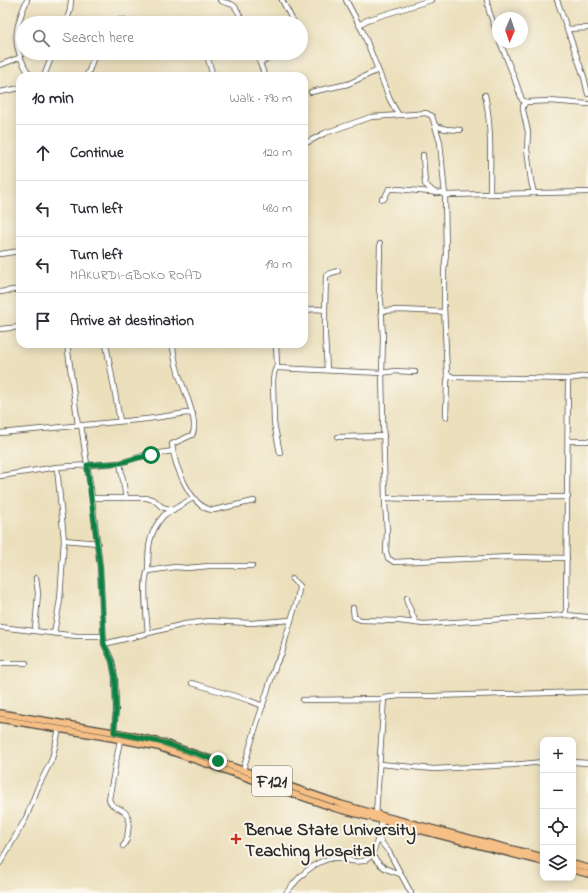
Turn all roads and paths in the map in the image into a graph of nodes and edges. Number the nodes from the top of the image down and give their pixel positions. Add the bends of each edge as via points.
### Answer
1 (27, 0) edge
2 (71, 0) edge
3 (220, 0) edge
4 (282, 0) edge
5 (346, 0) edge
6 (431, 0) edge
7 (486, 0) edge
8 (557, 0) edge
9 (20, 16) edge
10 (68, 16) edge
11 (240, 16) edge
12 (290, 16) edge
13 (492, 19) edge
14 (359, 25) junction
15 (588, 28) edge
16 (567, 29) junction
17 (502, 48) edge
18 (16, 59) edge
19 (22, 60) edge
20 (50, 60) edge
21 (93, 60) edge
22 (208, 60) edge
23 (259, 60) edge
24 (265, 60) edge
25 (260, 63) junction
26 (0, 65) edge
27 (378, 70) junction
28 (588, 71) edge
29 (28, 72) edge
30 (45, 72) edge
31 (88, 72) edge
32 (212, 72) edge
33 (263, 72) edge
34 (582, 72) junction
35 (16, 89) edge
36 (0, 92) edge
37 (311, 92) dead end
38 (588, 94) edge
39 (485, 96) dead end
40 (526, 102) junction
41 (588, 104) edge
42 (398, 114) junction
43 (435, 126) junction
44 (460, 130) dead end
45 (308, 142) edge
46 (422, 155) dead end
47 (588, 192) edge
48 (435, 193) junction
49 (534, 193) junction
50 (490, 194) junction
51 (445, 195) junction
52 (382, 199) dead end
53 (380, 244) dead end
54 (16, 252) edge
55 (0, 254) edge
56 (338, 271) dead end
57 (16, 290) edge
58 (0, 292) edge
59 (308, 310) edge
60 (325, 310) junction
61 (381, 311) junction
62 (444, 312) junction
63 (16, 327) edge
64 (0, 329) edge
65 (68, 348) edge
66 (107, 348) edge
67 (174, 348) edge
68 (276, 348) edge
69 (277, 368) junction
70 (327, 370) junction
71 (415, 372) dead end
72 (382, 374) junction
73 (448, 376) junction
74 (588, 376) edge
75 (568, 379) junction
76 (190, 406) junction
77 (187, 413) junction
78 (193, 414) junction
79 (446, 417) dead end
80 (120, 421) junction
81 (80, 425) junction
82 (0, 433) edge
83 (338, 436) dead end
84 (384, 436) junction
85 (568, 441) junction
86 (588, 441) edge
87 (173, 451) junction
88 (280, 453) dead end
89 (120, 463) junction
90 (87, 465) junction
91 (57, 466) junction
92 (0, 476) edge
93 (568, 497) junction
94 (92, 498) junction
95 (126, 498) junction
96 (193, 498) junction
97 (385, 498) junction
98 (254, 501) dead end
99 (162, 507) junction
100 (173, 510) junction
101 (164, 515) junction
102 (64, 540) junction
103 (98, 544) junction
104 (567, 558) junction
105 (252, 566) dead end
106 (148, 571) junction
107 (36, 578) dead end
108 (292, 579) dead end
109 (407, 598) dead end
110 (353, 608) dead end
111 (566, 615) junction
112 (588, 617) edge
113 (291, 620) junction
114 (416, 623) junction
115 (0, 627) edge
116 (35, 630) junction
117 (54, 633) junction
118 (148, 633) junction
119 (103, 636) junction
120 (104, 644) junction
121 (0, 663) edge
122 (26, 664) dead end
123 (192, 683) dead end
124 (588, 692) edge
125 (384, 699) junction
126 (303, 700) dead end
127 (263, 706) junction
128 (0, 712) edge
129 (0, 719) edge
130 (59, 729) junction
131 (114, 732) junction
132 (120, 740) junction
133 (540, 762) edge
134 (576, 762) edge
135 (588, 763) edge
136 (380, 764) junction
137 (243, 770) junction
138 (376, 814) junction
139 (382, 821) junction
140 (378, 838) junction
141 (123, 846) dead end
142 (372, 855) junction
143 (540, 856) edge
144 (540, 861) edge
145 (0, 863) edge
146 (576, 865) edge
147 (588, 868) edge
148 (576, 871) edge
149 (402, 874) junction
150 (588, 874) edge
151 (286, 893) edge
152 (411, 893) edge

1 - 9 street
2 - 10 street
3 - 11 street via 236,8
4 - 12 street
5 - 14 street
6 - 14 street via 367,20
7 - 13 street
8 - 16 street
14 - 27 street
15 - 16 street
16 - 34 street
17 - 40 street via 520,97
18 - 26 street
19 - 29 street
20 - 30 street
21 - 31 street
22 - 32 street
23 - 25 street
24 - 25 street
25 - 33 street
27 - 37 street via 348,84
27 - 42 street
28 - 34 street
34 - 38 street
35 - 36 street
39 - 50 street via 490,127
40 - 41 street
40 - 49 street via 522,110 528,132 527,149
42 - 43 street via 430,114
42 - 45 street via 371,117 325,133
43 - 44 street
43 - 51 street via 440,142
46 - 48 street via 425,184
47 - 49 street
48 - 51 street
48 - 52 street via 389,189
49 - 50 street
50 - 51 street
51 - 62 street
53 - 61 street
54 - 55 street
56 - 60 street via 326,276
57 - 58 street
59 - 60 street
60 - 70 street
61 - 62 street
61 - 72 street
62 - 73 street
63 - 64 street
65 - 81 street
66 - 80 street
67 - 76 street
68 - 69 street
69 - 70 street
69 - 88 street via 273,377 274,423
70 - 72 street
71 - 72 street via 395,371
72 - 84 street
73 - 75 street
73 - 79 street
74 - 75 street
75 - 85 street
76 - 77 street
76 - 78 street
77 - 78 street
77 - 80 street
78 - 87 street via 194,434 173,443
80 - 81 street
81 - 82 street
81 - 90 street
83 - 84 street
84 - 97 street
85 - 86 street
85 - 93 street
87 - 89 street
87 - 96 street via 179,471
89 - 90 street
89 - 95 street
90 - 91 street
90 - 94 street
91 - 92 street
91 - 102 street
93 - 97 street
93 - 104 street
94 - 95 street
94 - 103 street
95 - 99 street via 151,499
96 - 98 street via 203,508 211,510
96 - 100 street
97 - 104 street via 386,552 388,558 394,562 511,557
99 - 100 street
99 - 101 street
100 - 101 street
101 - 106 street via 151,535 148,546
102 - 103 street
102 - 117 street via 60,600
103 - 119 street
104 - 111 street
105 - 106 street via 175,567
106 - 118 street
107 - 116 street via 38,592
108 - 113 street via 299,586
109 - 114 street
110 - 114 street via 354,618 361,620
111 - 112 street
111 - 114 street
113 - 118 street via 209,621
113 - 127 street
115 - 116 street
116 - 117 street
117 - 119 street
118 - 120 street
119 - 120 street
120 - 131 street via 114,668
121 - 122 street
123 - 127 street
124 - 125 street via 388,696
125 - 126 street
125 - 136 street
127 - 137 street
128 - 131 main road, F121
129 - 130 main road, F121
130 - 132 main road, F121
130 - 145 street via 52,759 26,818
131 - 137 main road, F121 via 164,743
132 - 139 main road, F121 via 158,747 308,800
132 - 141 street via 109,799 112,804 126,812 129,818 128,840
133 - 136 street via 434,769
134 - 135 street
136 - 138 street
137 - 138 main road, F121
138 - 143 main road, F121
139 - 140 street
139 - 144 main road, F121
140 - 142 street
140 - 149 street
142 - 149 street via 383,868
142 - 151 street via 359,862 337,857 321,861 307,871
146 - 147 main road
148 - 150 main road
149 - 152 street

